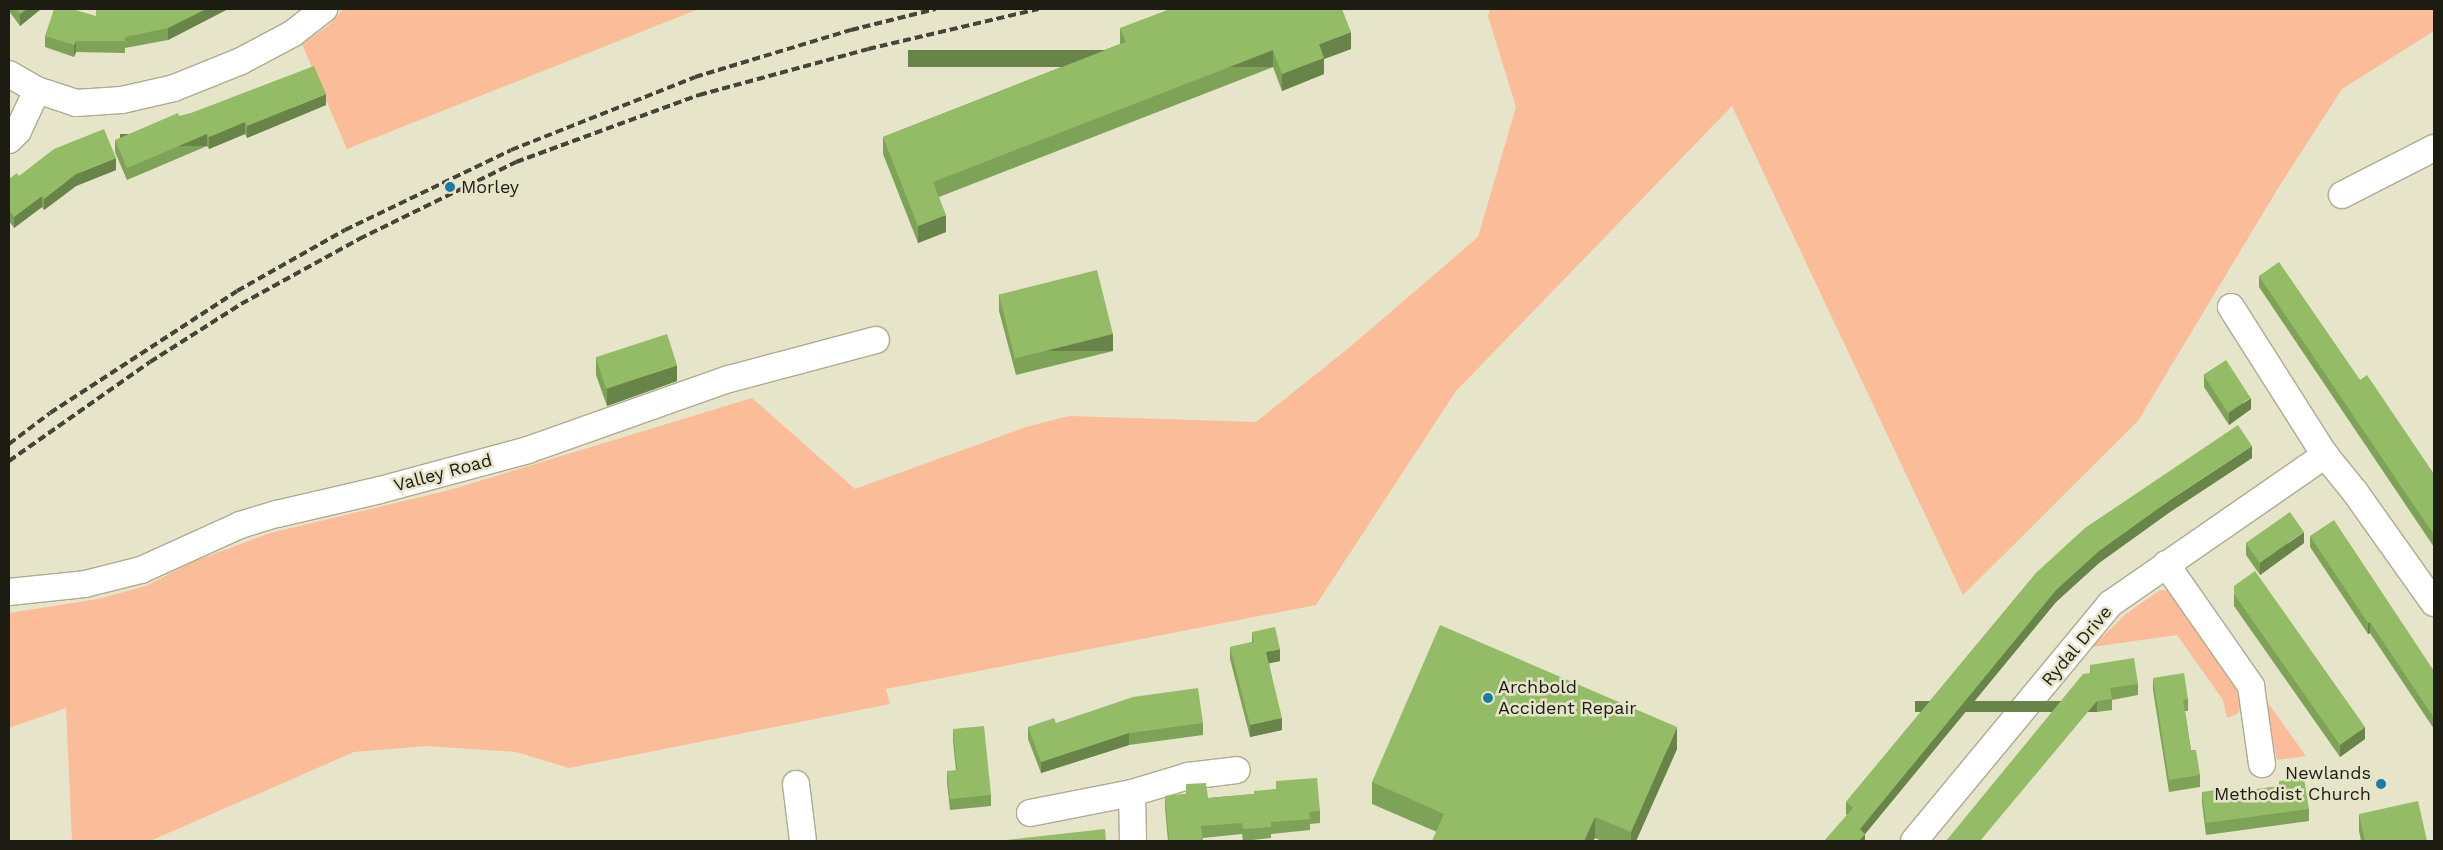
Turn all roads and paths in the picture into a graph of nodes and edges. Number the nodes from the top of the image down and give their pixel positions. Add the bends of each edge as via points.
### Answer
1 (324, 9) edge
2 (9, 74) edge
3 (37, 90) junction
4 (9, 140) edge
5 (2434, 148) edge
6 (2342, 195) dead end
7 (2230, 307) dead end
8 (876, 340) dead end
9 (2325, 455) junction
10 (2166, 564) junction
11 (9, 592) edge
12 (2434, 603) edge
13 (2262, 764) dead end
14 (1237, 770) dead end
15 (796, 784) dead end
16 (1132, 793) junction
17 (1030, 813) dead end
18 (803, 841) edge
19 (1133, 841) edge
20 (1914, 841) edge

1 - 3 street via 292,34 241,61 174,88 122,100 76,102
2 - 3 street
3 - 4 street via 18,132
5 - 6 street
7 - 9 street
8 - 11 street, Valley Road via 729,379 528,450 250,522 141,570 85,584
9 - 10 street, Rydal Drive
9 - 12 street
10 - 13 street via 2251,686
10 - 20 street, Rydal Drive via 2110,604
14 - 16 street via 1188,776
15 - 18 street
16 - 17 street
16 - 19 street

